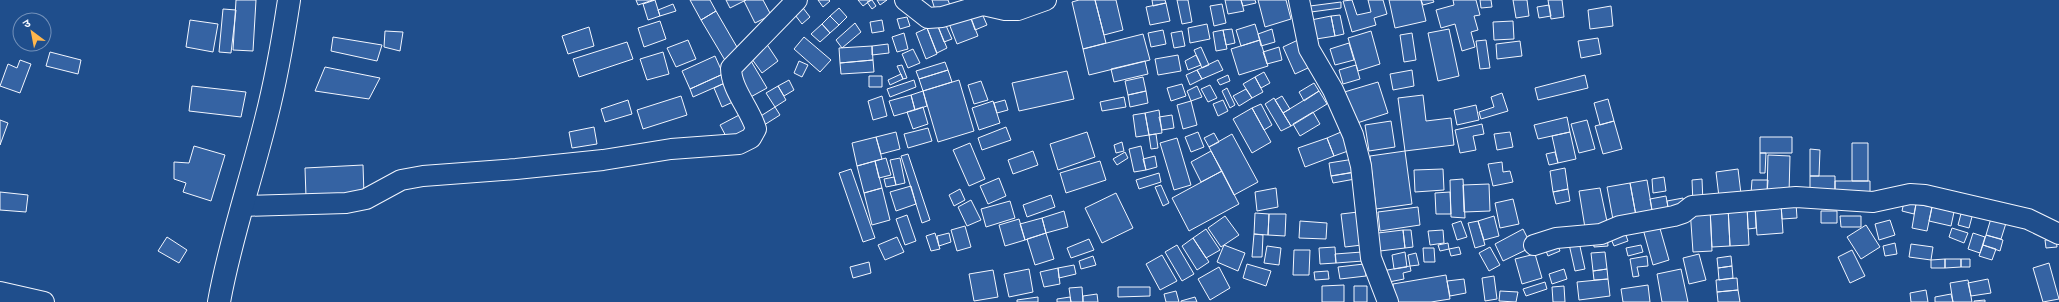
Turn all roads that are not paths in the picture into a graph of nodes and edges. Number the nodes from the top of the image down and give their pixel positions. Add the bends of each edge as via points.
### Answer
1 (289, 0) edge
2 (797, 0) edge
3 (906, 0) edge
4 (1046, 0) edge
5 (1299, 0) edge
6 (242, 206) junction
7 (2059, 234) edge
8 (1534, 245) dead end
9 (0, 292) edge
10 (44, 302) edge
11 (219, 302) edge
12 (1388, 302) edge

1 - 6 highway via 281,57
2 - 6 street via 731,68 731,77 756,129 751,138 739,144 671,149 603,160 516,169 423,176 401,180 366,199 346,203
3 - 4 street via 928,18 942,17 983,5 1018,10
5 - 12 street via 1309,49 1353,135 1361,166 1371,258
6 - 11 highway
7 - 8 street via 2028,219 1925,195 1910,194 1873,202 1796,198 1692,206 1674,216 1620,226 1601,234 1556,238
9 - 10 street

